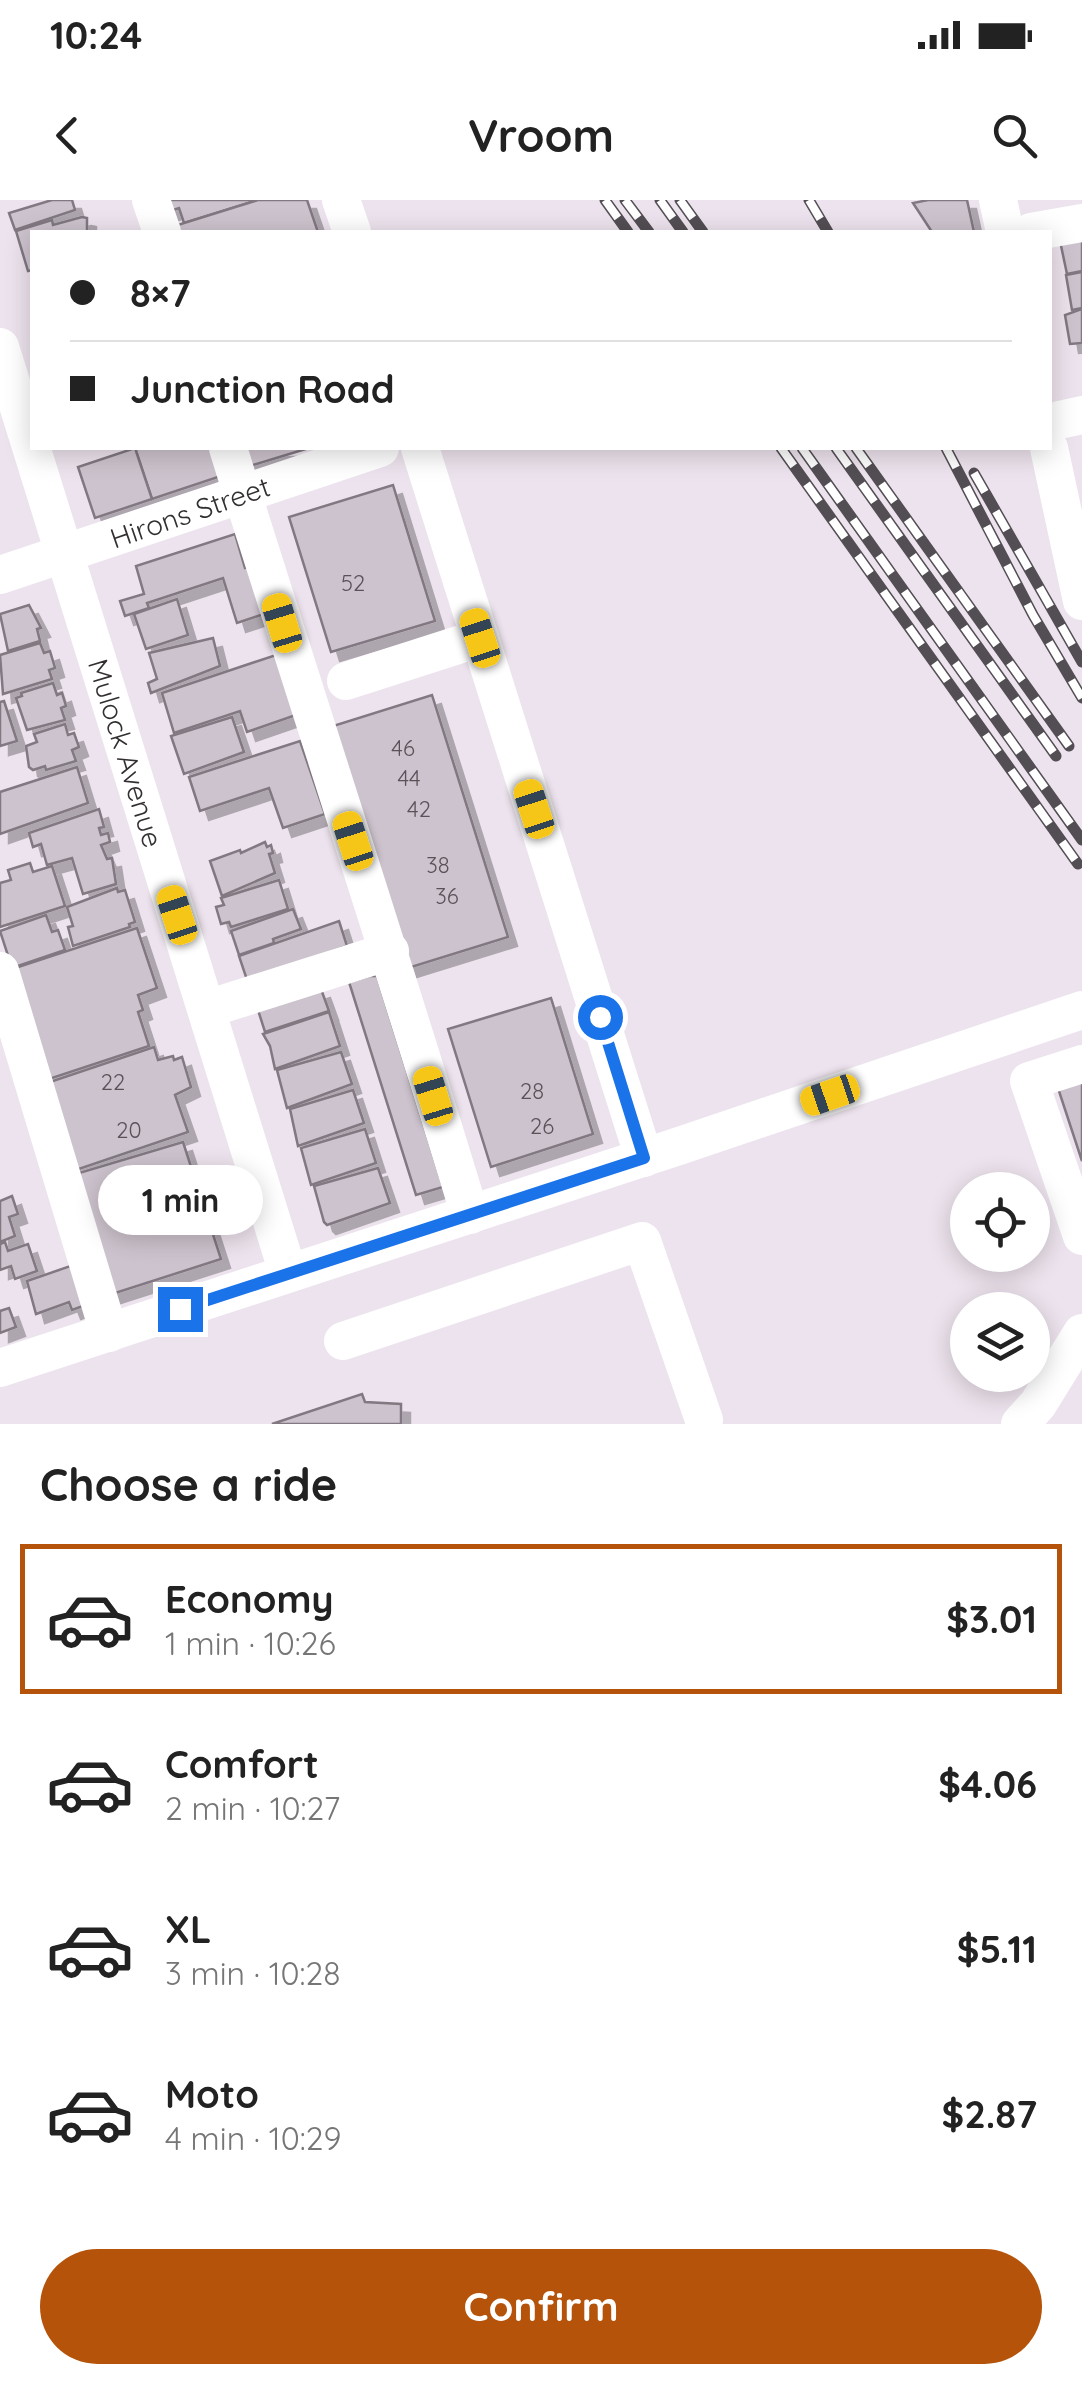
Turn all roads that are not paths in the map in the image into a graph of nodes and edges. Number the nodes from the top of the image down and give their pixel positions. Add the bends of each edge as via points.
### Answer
1 (152, 200) edge
2 (342, 200) edge
3 (998, 200) edge
4 (1082, 223) edge
5 (161, 230) edge
6 (351, 230) edge
7 (1004, 230) edge
8 (1042, 230) edge
9 (0, 348) edge
10 (1082, 415) edge
11 (1052, 422) edge
12 (30, 445) edge
13 (32, 450) edge
14 (229, 450) edge
15 (374, 450) edge
16 (421, 450) edge
17 (1048, 450) edge
18 (243, 495) junction
19 (64, 554) junction
20 (0, 575) edge
21 (1082, 602) edge
22 (480, 638) junction
23 (346, 682) dead end
24 (390, 951) junction
25 (0, 972) edge
26 (206, 1010) junction
27 (1082, 1010) edge
28 (1082, 1064) edge
29 (644, 1158) junction
30 (470, 1216) junction
31 (1080, 1222) edge
32 (288, 1273) junction
33 (108, 1333) junction
34 (1082, 1333) edge
35 (343, 1340) dead end
36 (0, 1368) edge
37 (704, 1420) dead end
38 (1020, 1424) edge

1 - 5 street
2 - 6 street
3 - 7 street
4 - 8 street
9 - 12 street, Mulock Avenue
10 - 11 street
13 - 19 street, Mulock Avenue
14 - 18 street
15 - 18 street, Hirons Street
16 - 22 street
17 - 21 street
18 - 19 street, Hirons Street
18 - 24 street
19 - 20 street, Hirons Street
19 - 26 street, Mulock Avenue
22 - 23 street
22 - 29 street
24 - 26 street
24 - 30 street
25 - 33 street
26 - 32 street, Mulock Avenue
27 - 29 street
28 - 31 street via 1030,1081
29 - 30 street
30 - 32 street
32 - 33 street
33 - 36 street
34 - 38 street
35 - 37 street via 642,1241

